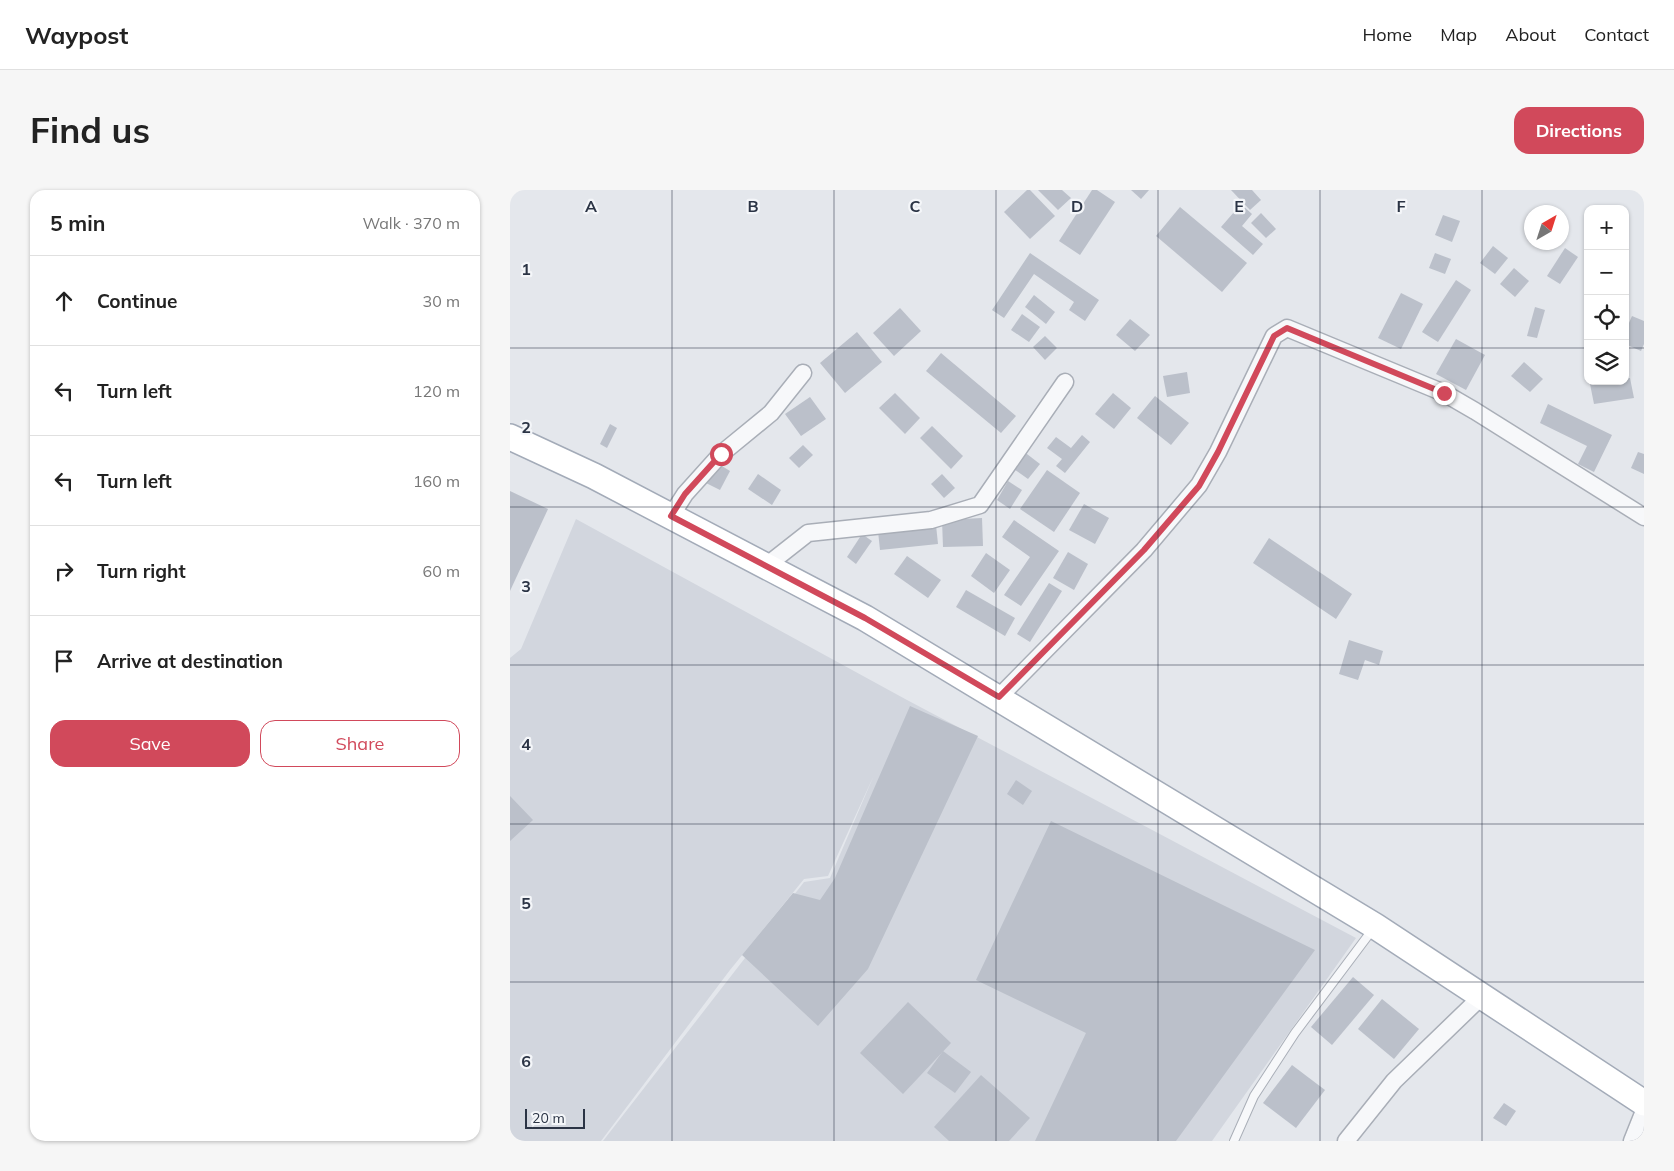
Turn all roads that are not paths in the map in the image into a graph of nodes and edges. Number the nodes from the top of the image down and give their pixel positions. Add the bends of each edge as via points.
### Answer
1 (803, 373) dead end
2 (1065, 382) dead end
3 (510, 437) edge
4 (671, 516) junction
5 (1644, 517) edge
6 (766, 566) junction
7 (999, 697) junction
8 (1376, 926) junction
9 (1482, 996) junction
10 (1644, 1103) edge
11 (1644, 1111) edge
12 (1234, 1141) edge
13 (1346, 1141) edge
14 (1632, 1141) edge

1 - 4 street via 771,413 721,454 685,494
2 - 6 street via 980,505 931,520 808,533
3 - 4 main road
4 - 6 main road
5 - 7 street via 1444,393 1287,328 1274,336 1199,486 1144,550
6 - 7 main road via 865,618
7 - 8 main road
8 - 9 main road
8 - 12 lane via 1290,1041 1254,1096
9 - 10 main road
9 - 13 street via 1394,1081
11 - 14 street

